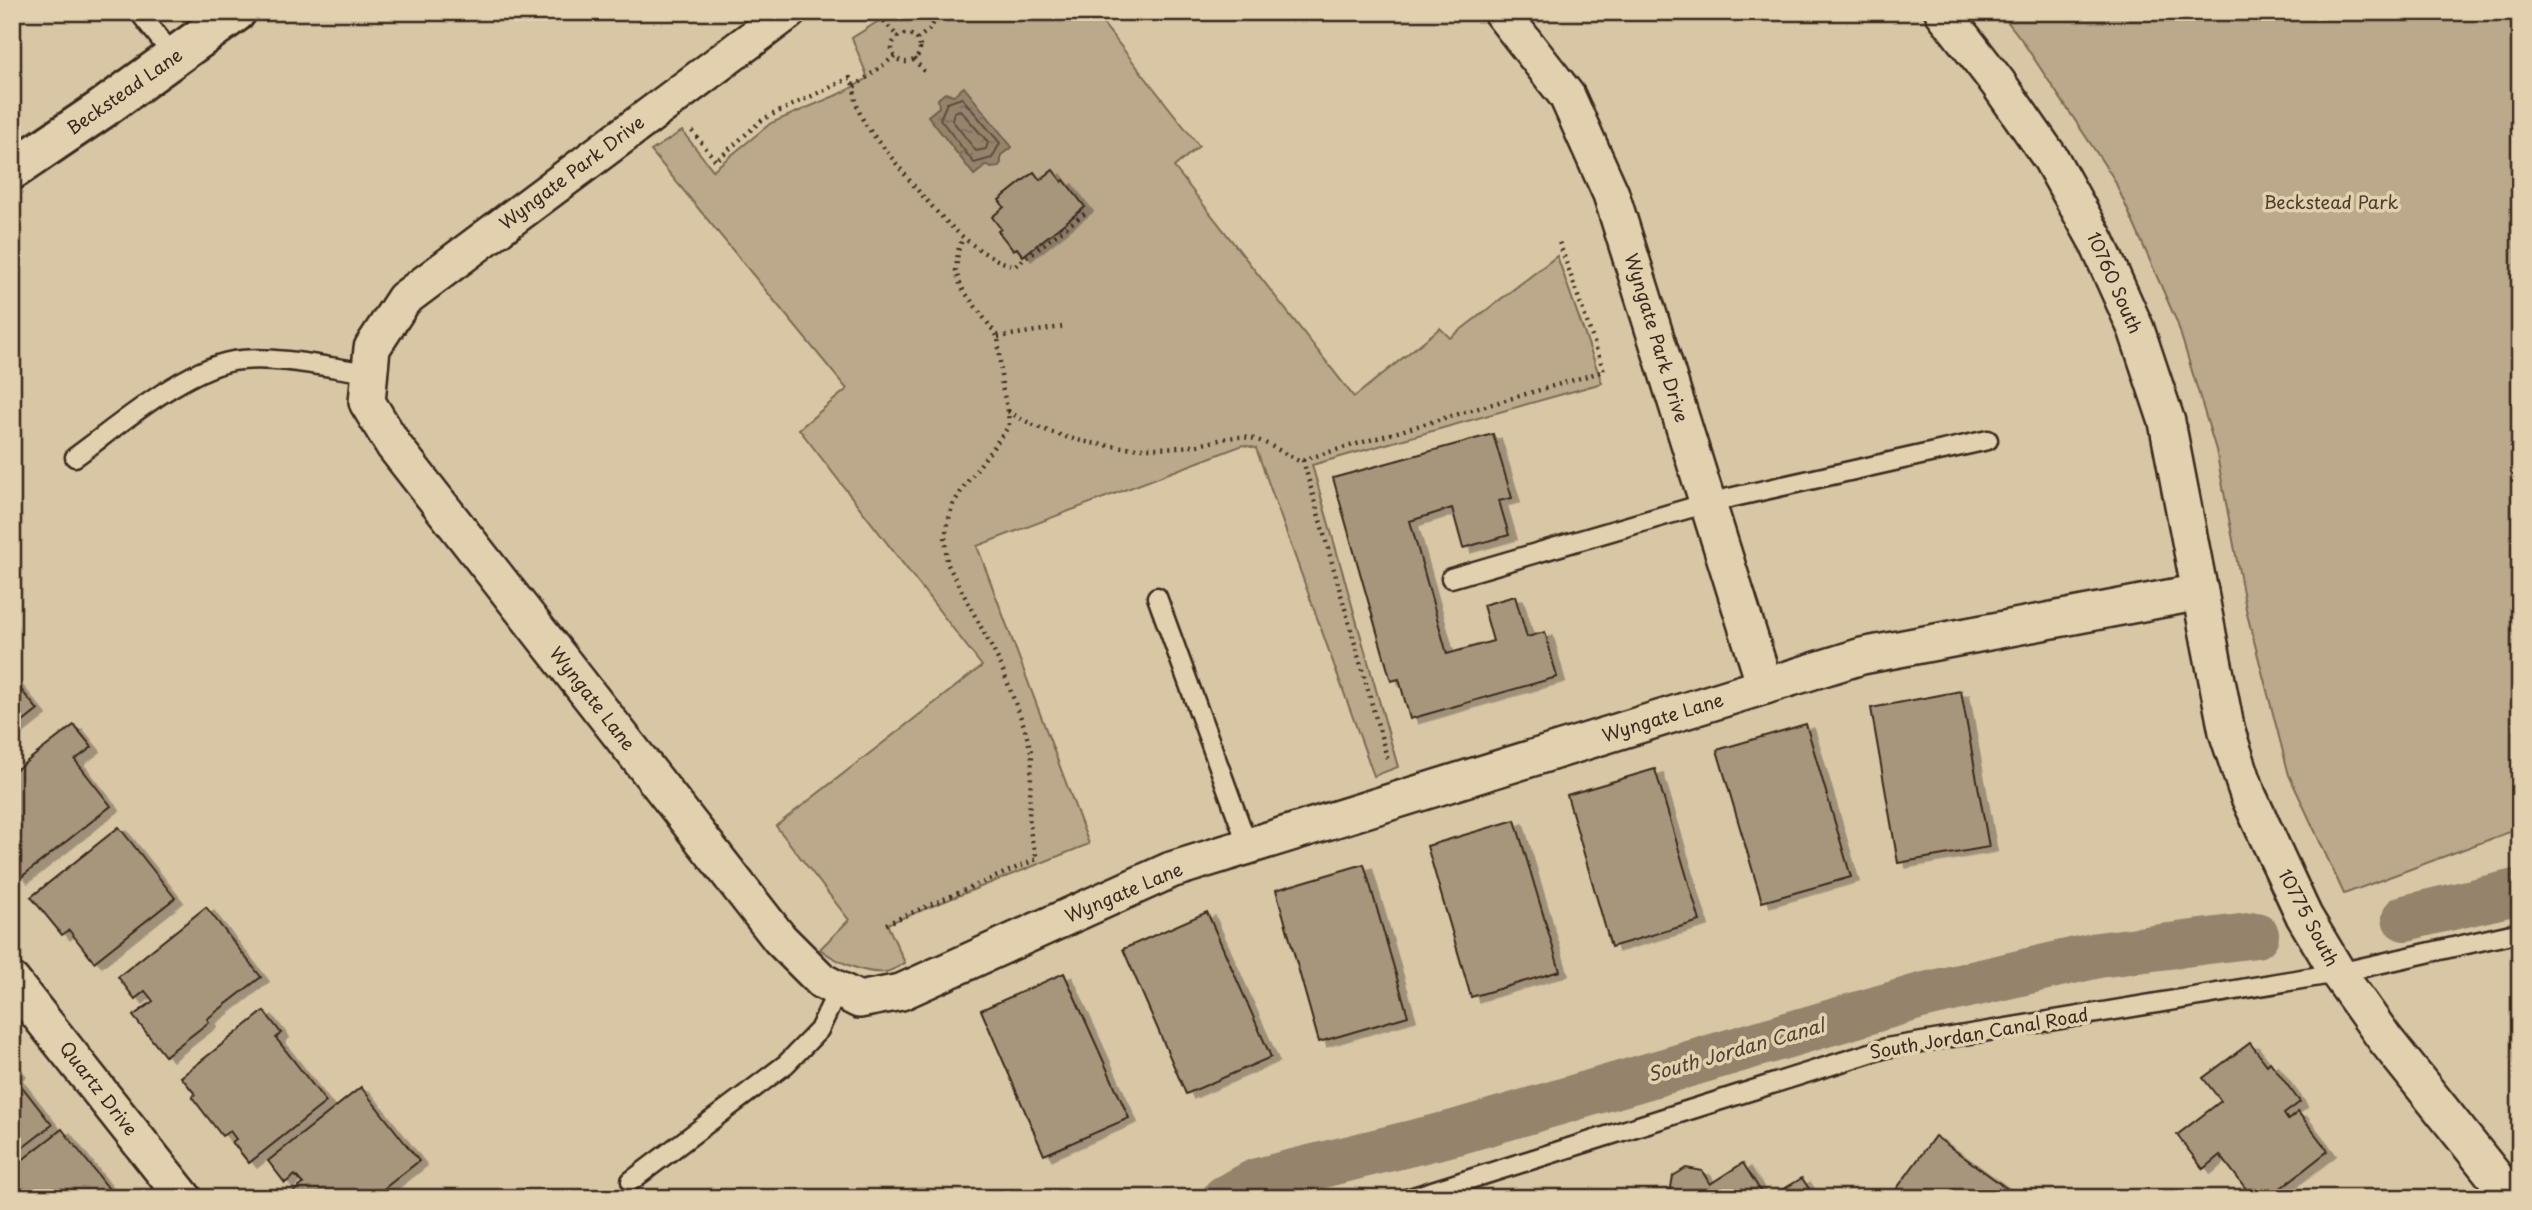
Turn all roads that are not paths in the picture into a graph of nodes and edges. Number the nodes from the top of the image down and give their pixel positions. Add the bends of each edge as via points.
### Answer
1 (139, 12) edge
2 (236, 12) edge
3 (788, 12) edge
4 (1501, 12) edge
5 (1942, 12) edge
6 (175, 58) junction
7 (12, 170) edge
8 (371, 361) junction
9 (1988, 440) dead end
10 (75, 457) dead end
11 (1707, 503) junction
12 (1451, 578) dead end
13 (2200, 592) junction
14 (1157, 597) dead end
15 (1765, 686) junction
16 (1248, 846) junction
17 (2520, 932) edge
18 (2338, 973) junction
19 (12, 981) edge
20 (838, 990) junction
21 (631, 1181) dead end
22 (184, 1198) edge
23 (1410, 1198) edge
24 (2512, 1198) edge

1 - 6 lane
2 - 6 street, Beckstead Lane
3 - 8 street, Wyngate Park Drive via 404,299
4 - 11 street, Wyngate Park Drive via 1567,96 1611,194
5 - 13 street, 10760 South via 2051,159 2125,304 2167,422
6 - 7 street, Beckstead Lane
8 - 10 lane via 222,363 183,380
8 - 20 street, Wyngate Lane via 367,402 394,446 780,939 822,981
9 - 11 lane
11 - 12 lane
11 - 15 street, Wyngate Park Drive
13 - 15 street, Wyngate Lane via 1862,656
13 - 18 street, 10775 South via 2227,732 2248,795 2304,916
14 - 16 lane
15 - 16 street, Wyngate Lane
16 - 20 street, Wyngate Lane via 1171,870 901,992 859,1000
17 - 18 lane, South Jordan Canal Road
18 - 23 lane, South Jordan Canal Road via 1886,1048
18 - 24 street, 10775 South
19 - 22 street, Quartz Drive
20 - 21 lane via 819,1030 786,1064

